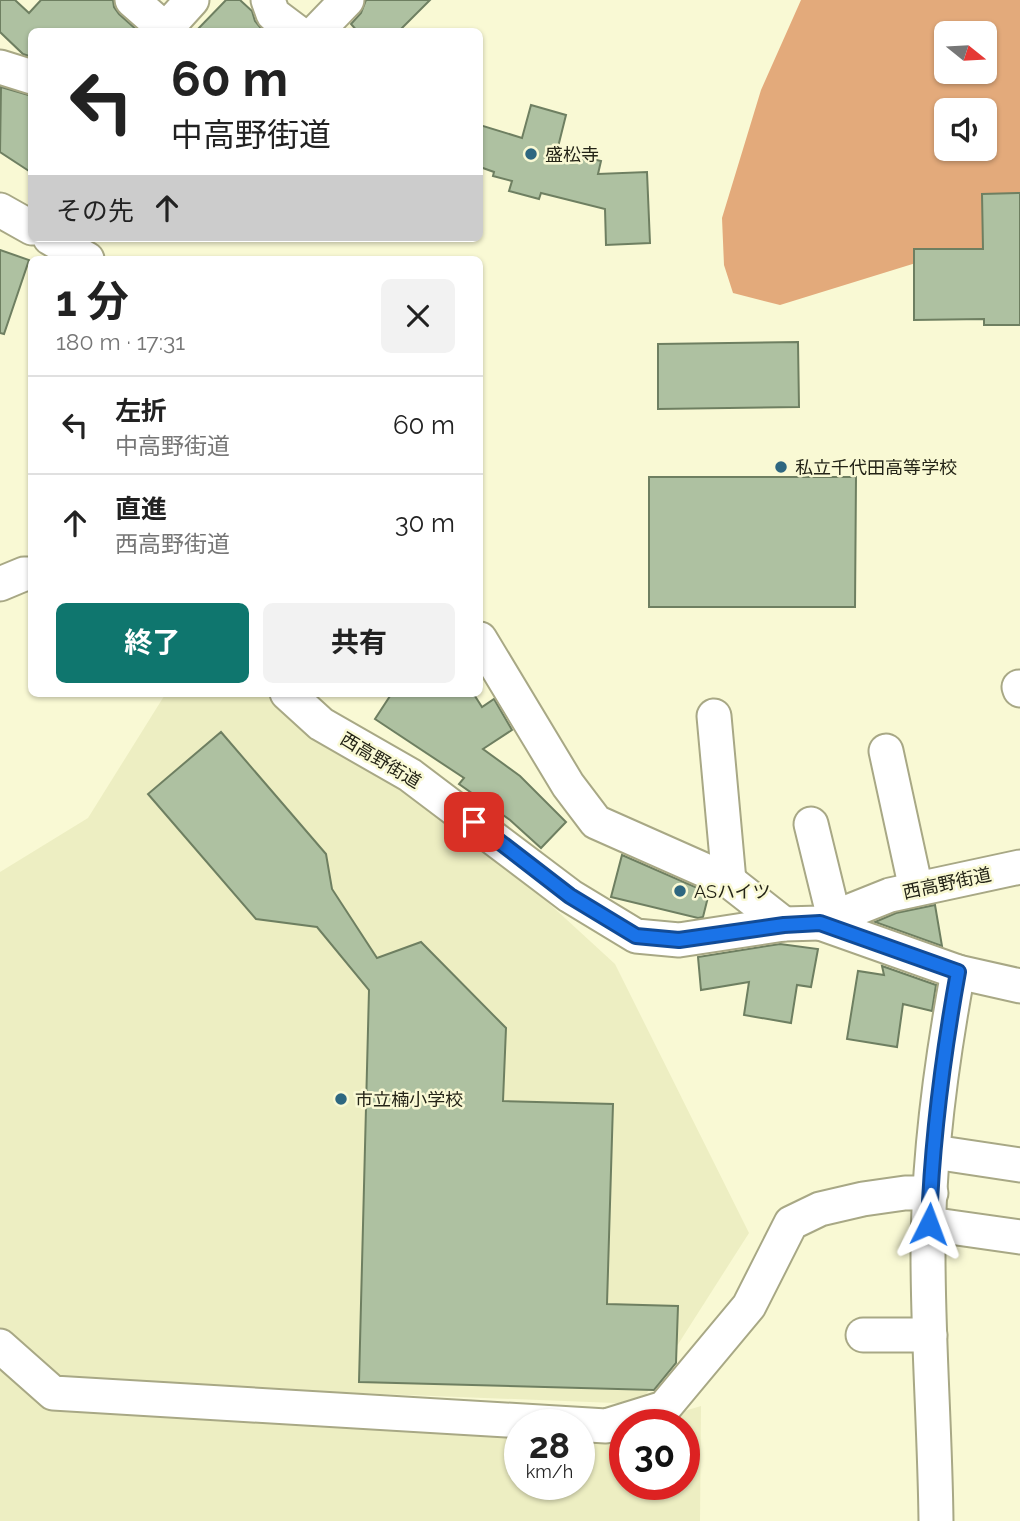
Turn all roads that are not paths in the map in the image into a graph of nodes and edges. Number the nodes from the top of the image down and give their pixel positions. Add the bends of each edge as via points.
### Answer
1 (132, 0) edge
2 (192, 0) edge
3 (268, 0) edge
4 (346, 0) edge
5 (162, 28) edge
6 (166, 28) edge
7 (292, 28) edge
8 (320, 28) edge
9 (0, 67) edge
10 (28, 76) edge
11 (0, 210) edge
12 (28, 226) edge
13 (57, 242) edge
14 (82, 256) edge
15 (28, 574) edge
16 (0, 584) edge
17 (483, 644) edge
18 (291, 697) edge
19 (714, 716) dead end
20 (886, 751) dead end
21 (811, 824) dead end
22 (1020, 867) edge
23 (729, 881) junction
24 (916, 889) junction
25 (827, 921) junction
26 (784, 925) junction
27 (958, 972) junction
28 (1020, 986) edge
29 (934, 1152) junction
30 (1020, 1165) edge
31 (930, 1208) junction
32 (1020, 1237) edge
33 (863, 1335) dead end
34 (930, 1335) junction
35 (0, 1346) edge
36 (936, 1521) edge

1 - 5 street
2 - 6 street
3 - 7 street via 273,14
4 - 8 street
9 - 10 street
11 - 12 street
13 - 14 street
15 - 16 street
17 - 23 street via 568,785 596,822
18 - 26 street, 西高野街道 via 320,724 410,775 570,896 636,936 679,940
19 - 23 street
20 - 24 street
21 - 25 street
22 - 24 street, 西高野街道
23 - 26 street
24 - 25 street, 西高野街道
25 - 26 street, 西高野街道
25 - 27 street
27 - 28 street
27 - 29 street
29 - 30 street
29 - 31 street
31 - 32 street
31 - 34 street
31 - 35 street via 905,1193 820,1209 791,1223 749,1306 664,1408 606,1426 52,1393
33 - 34 street
34 - 36 street

